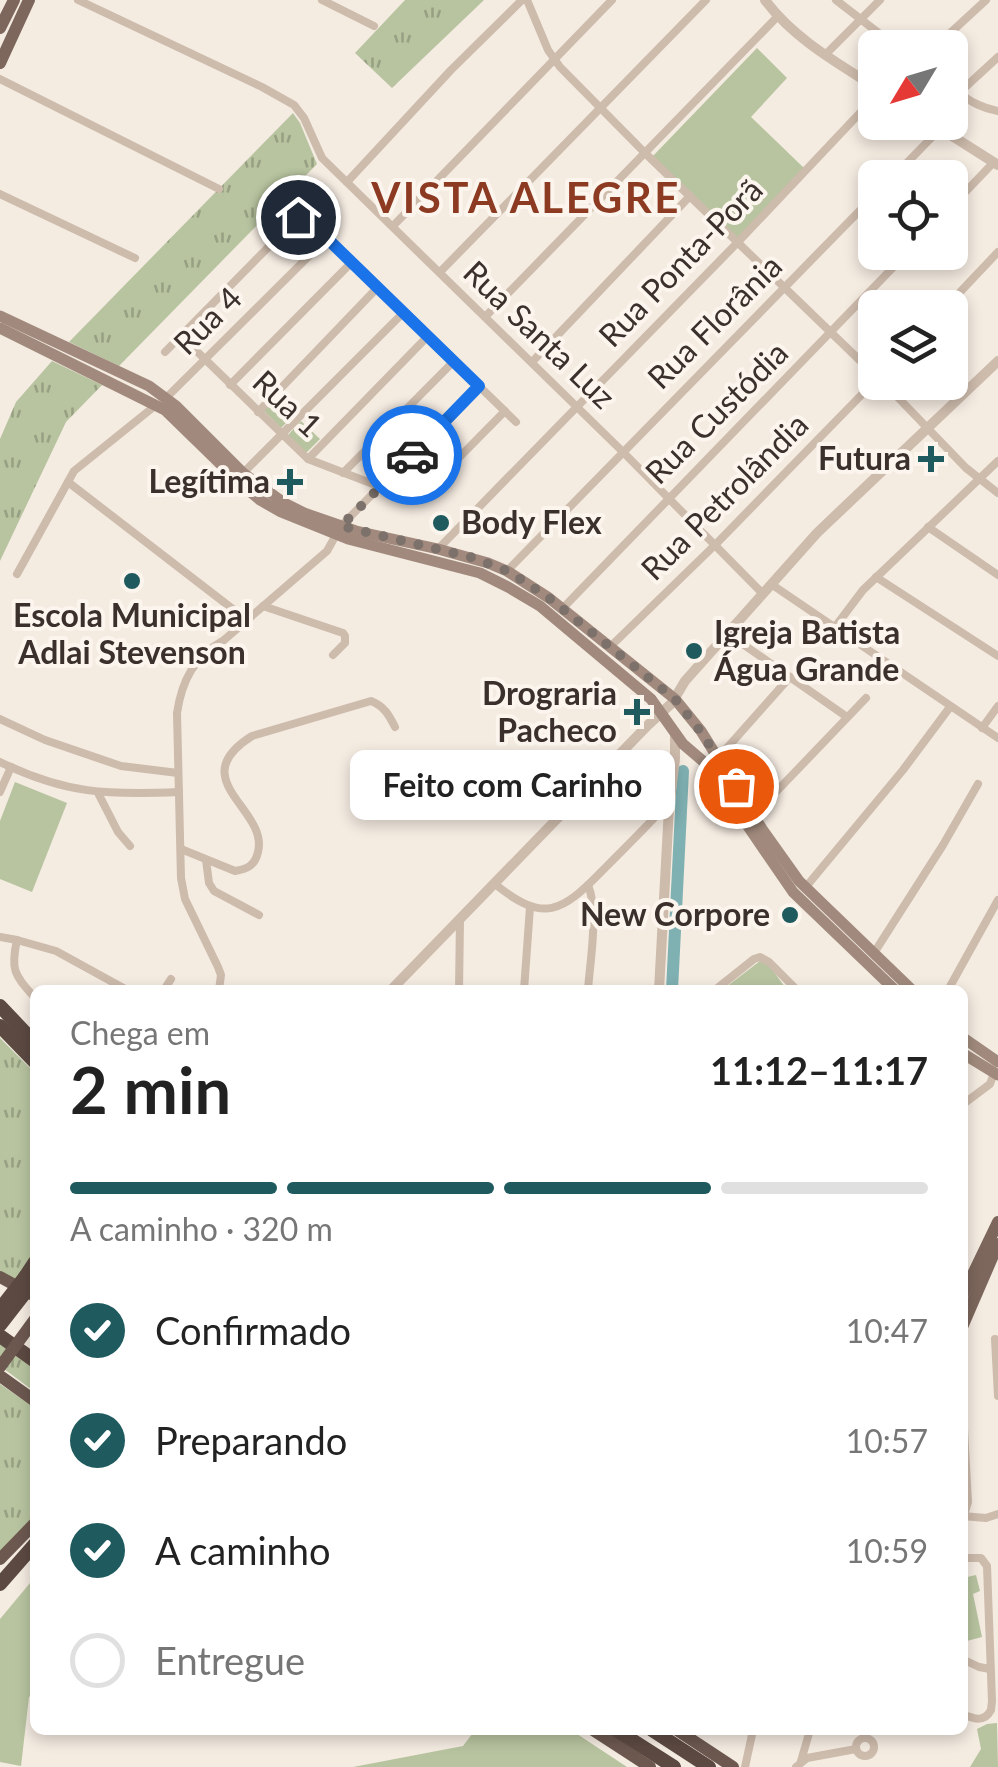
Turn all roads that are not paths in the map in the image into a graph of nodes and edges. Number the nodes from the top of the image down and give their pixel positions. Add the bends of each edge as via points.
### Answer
1 (14, 0) edge
2 (29, 0) edge
3 (78, 0) edge
4 (322, 0) edge
5 (525, 0) edge
6 (612, 0) edge
7 (706, 0) edge
8 (765, 0) edge
9 (836, 0) edge
10 (880, 0) edge
11 (986, 0) edge
12 (778, 16) junction
13 (859, 19) junction
14 (374, 26) dead end
15 (0, 28) edge
16 (874, 30) edge
17 (954, 30) edge
18 (825, 55) junction
19 (998, 56) edge
20 (554, 60) junction
21 (0, 63) edge
22 (858, 76) edge
23 (0, 79) edge
24 (998, 107) edge
25 (599, 108) junction
26 (858, 115) edge
27 (923, 140) edge
28 (957, 140) edge
29 (645, 153) junction
30 (907, 160) edge
31 (996, 164) edge
32 (347, 182) junction
33 (219, 188) dead end
34 (968, 191) edge
35 (0, 194) edge
36 (690, 196) junction
37 (288, 200) dead end
38 (858, 212) edge
39 (301, 216) junction
40 (393, 226) junction
41 (327, 238) junction
42 (739, 241) junction
43 (998, 252) edge
44 (134, 258) dead end
45 (352, 262) junction
46 (891, 270) edge
47 (440, 272) junction
48 (378, 287) junction
49 (785, 287) junction
50 (962, 290) edge
51 (404, 312) junction
52 (0, 316) edge
53 (485, 317) junction
54 (0, 328) edge
55 (832, 333) junction
56 (181, 336) junction
57 (428, 336) junction
58 (166, 352) dead end
59 (206, 360) junction
60 (858, 360) edge
61 (998, 361) edge
62 (454, 362) junction
63 (532, 362) junction
64 (230, 385) junction
65 (479, 386) junction
66 (858, 396) edge
67 (899, 400) edge
68 (161, 401) junction
69 (577, 407) junction
70 (505, 411) junction
71 (258, 412) junction
72 (516, 422) dead end
73 (926, 428) junction
74 (281, 435) junction
75 (623, 452) junction
76 (308, 459) junction
77 (998, 461) edge
78 (343, 472) junction
79 (243, 473) junction
80 (980, 479) junction
81 (68, 482) junction
82 (380, 486) junction
83 (998, 492) edge
84 (668, 497) junction
85 (928, 527) junction
86 (339, 531) junction
87 (716, 544) junction
88 (438, 549) junction
89 (507, 571) junction
90 (17, 574) dead end
91 (998, 576) edge
92 (876, 577) junction
93 (767, 588) junction
94 (264, 606) junction
95 (562, 609) junction
96 (248, 620) junction
97 (834, 627) junction
98 (727, 633) junction
99 (609, 648) junction
100 (333, 655) dead end
101 (998, 656) edge
102 (790, 677) junction
103 (671, 695) junction
104 (866, 698) dead end
105 (998, 706) edge
106 (950, 707) junction
107 (847, 717) junction
108 (0, 718) edge
109 (664, 723) junction
110 (395, 726) dead end
111 (982, 728) junction
112 (701, 732) junction
113 (998, 738) edge
114 (689, 749) junction
115 (718, 757) junction
116 (676, 759) junction
117 (0, 762) edge
118 (11, 767) junction
119 (178, 773) junction
120 (978, 784) dead end
121 (0, 792) edge
122 (178, 792) junction
123 (98, 793) junction
124 (670, 808) junction
125 (750, 819) junction
126 (130, 846) dead end
127 (180, 849) junction
128 (772, 852) junction
129 (206, 860) junction
130 (495, 884) junction
131 (588, 885) junction
132 (804, 888) junction
133 (998, 900) edge
134 (530, 907) junction
135 (259, 915) dead end
136 (460, 919) junction
137 (0, 938) edge
138 (17, 940) junction
139 (874, 953) junction
140 (171, 979) dead end
141 (119, 985) edge
142 (167, 985) edge
143 (219, 985) edge
144 (397, 985) edge
145 (459, 985) edge
146 (524, 985) edge
147 (588, 985) edge
148 (659, 985) edge
149 (721, 985) edge
150 (792, 985) edge
151 (884, 985) edge
152 (907, 985) edge
153 (951, 985) edge
154 (30, 992) edge
155 (0, 1006) edge
156 (0, 1026) edge
157 (30, 1038) edge
158 (968, 1042) edge
159 (968, 1055) edge
160 (30, 1057) edge
161 (997, 1065) edge
162 (968, 1101) edge
163 (998, 1222) edge
164 (998, 1244) edge
165 (0, 1277) edge
166 (30, 1280) edge
167 (30, 1280) edge
168 (968, 1284) edge
169 (30, 1293) edge
170 (0, 1308) edge
171 (968, 1313) edge
172 (0, 1325) edge
173 (30, 1325) edge
174 (30, 1326) edge
175 (0, 1336) edge
176 (995, 1338) dead end
177 (30, 1357) edge
178 (0, 1367) edge
179 (0, 1376) edge
180 (998, 1396) edge
181 (30, 1397) edge
182 (998, 1514) edge
183 (968, 1516) edge
184 (30, 1528) edge
185 (30, 1550) edge
186 (0, 1558) edge
187 (968, 1558) edge
188 (0, 1584) edge
189 (968, 1662) edge
190 (990, 1669) junction
191 (968, 1716) edge
192 (601, 1735) edge
193 (624, 1735) edge
194 (660, 1735) edge
195 (693, 1735) edge
196 (752, 1735) edge
197 (808, 1735) edge
198 (856, 1749) dead end
199 (799, 1764) edge
200 (650, 1767) edge
201 (674, 1767) edge
202 (709, 1767) edge
203 (733, 1767) edge
204 (745, 1767) edge

1 - 15 main road
2 - 21 main road
3 - 32 street, Rua Santa Luz via 294,105 322,158
4 - 14 street
5 - 20 street
5 - 32 street
6 - 20 street
7 - 25 street
8 - 12 street
9 - 13 street
10 - 13 street
11 - 17 street
12 - 18 street
12 - 29 street
13 - 16 street
13 - 18 street
18 - 22 street
19 - 24 street via 960,92
20 - 25 street
20 - 40 street
23 - 33 street
25 - 29 street
25 - 47 street
26 - 42 street, Rua Ponta-Porã
27 - 30 street
28 - 31 street
29 - 36 street
29 - 53 street
31 - 34 street
32 - 40 street, Rua Santa Luz
35 - 44 street
36 - 42 street
36 - 63 street
37 - 39 street
38 - 49 street, Rua Florânia
39 - 41 street
39 - 56 street
40 - 47 street, Rua Santa Luz
41 - 45 street
41 - 59 street, Rua 4
42 - 49 street
42 - 69 street, Rua Ponta-Porã
43 - 50 street
45 - 48 street
45 - 64 street
46 - 55 street, Rua Custódia
47 - 53 street, Rua Santa Luz
48 - 51 street
48 - 71 street
49 - 55 street
49 - 75 street, Rua Florânia
51 - 57 street
51 - 74 street
52 - 68 main road via 144,383
53 - 63 street, Rua Santa Luz
54 - 68 main road
55 - 60 street
55 - 84 street, Rua Custódia
56 - 58 street
56 - 59 street, Rua 1
57 - 62 street
57 - 76 street
59 - 64 street, Rua 1
59 - 68 street, Rua 4
61 - 73 street
62 - 65 street
62 - 78 street
63 - 69 street, Rua Santa Luz
64 - 71 street, Rua 1
65 - 70 street
65 - 82 street
66 - 87 street, Rua Petrolândia
67 - 73 street
68 - 79 main road
68 - 81 street, Rua 4
68 - 86 main road via 260,500
69 - 75 street, Rua Santa Luz
69 - 88 street, Rua Ponta-Porã
70 - 72 street
70 - 82 street, Rua 1 via 417,498
71 - 74 street, Rua 1
73 - 80 street
73 - 93 street
74 - 76 street, Rua 1
74 - 79 street
75 - 84 street, Rua Santa Luz
75 - 89 street, Rua Florânia
76 - 78 street, Rua 1
77 - 80 street
78 - 82 street, Rua 1
79 - 86 main road
80 - 83 street
80 - 85 street
81 - 90 street, Rua 4
81 - 96 street
82 - 86 street
84 - 87 street, Rua Santa Luz
84 - 95 street, Rua Custódia
85 - 91 street
85 - 92 street
86 - 88 main road
86 - 94 street
86 - 109 main road via 508,586 645,693
87 - 93 street, Rua Santa Luz
87 - 99 street, Rua Petrolândia
88 - 89 main road
89 - 95 main road
92 - 97 street
92 - 101 street
93 - 97 street, Rua Santa Luz
93 - 98 street
94 - 96 street
94 - 100 street via 343,633
95 - 99 main road
96 - 119 street via 210,648 185,679
97 - 106 street, Rua Santa Luz
98 - 102 street
98 - 103 street
99 - 103 main road
102 - 107 street
102 - 115 street
103 - 109 street
103 - 112 main road
104 - 107 street
105 - 111 street
106 - 111 street, Rua Santa Luz
106 - 132 street
107 - 125 street
108 - 119 street via 121,766
109 - 114 main road
109 - 116 street
109 - 130 street
110 - 129 street via 378,704 362,702 242,742 226,775 257,830 257,857 236,871
111 - 113 street, Rua Santa Luz
112 - 114 main road
112 - 115 main road
114 - 116 street
114 - 125 main road
115 - 125 main road
116 - 124 street
117 - 118 street
118 - 121 street
118 - 123 street
119 - 122 street
120 - 139 street
122 - 123 street
122 - 127 street
123 - 126 street
124 - 131 street
124 - 148 street
125 - 128 main road
127 - 129 street
127 - 143 street via 186,899 218,966
128 - 132 main road
128 - 151 main road via 802,902
129 - 135 street via 214,890
130 - 134 street
130 - 136 street
131 - 134 street via 561,906
131 - 147 street
132 - 139 main road
133 - 153 street
134 - 146 street
136 - 144 street
136 - 145 street
137 - 138 street
138 - 141 street via 56,951
138 - 154 street via 13,969
139 - 152 main road
140 - 142 street
149 - 150 street via 764,958
155 - 157 highway
156 - 160 highway
158 - 161 main road
159 - 161 main road
161 - 162 street via 990,1084
163 - 168 main road
164 - 171 main road
165 - 169 highway
166 - 170 highway, bridge
167 - 172 highway, bridge
170 - 174 highway
173 - 178 highway, bridge
175 - 177 highway
176 - 180 street
179 - 181 highway
182 - 183 street
184 - 186 highway
185 - 188 highway
187 - 190 street via 987,1566
189 - 190 street
190 - 191 street via 990,1713
192 - 200 highway
193 - 201 highway
194 - 202 highway
195 - 203 highway
196 - 204 street
197 - 199 street
198 - 199 street

